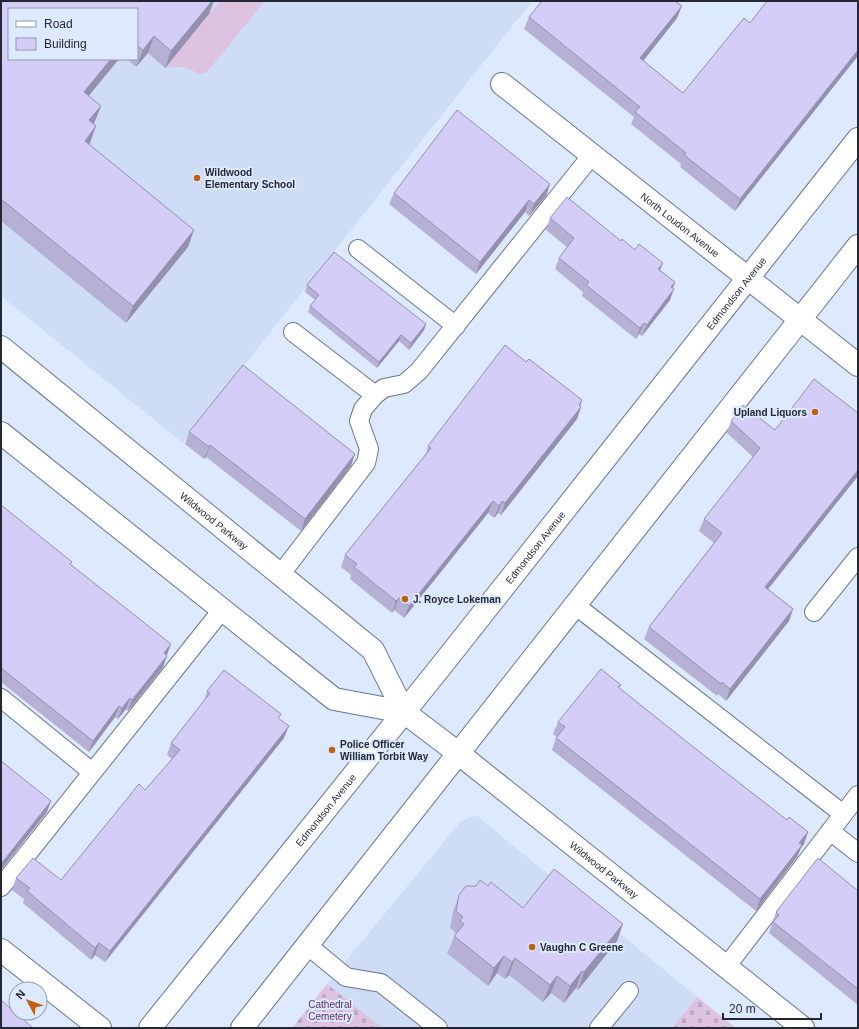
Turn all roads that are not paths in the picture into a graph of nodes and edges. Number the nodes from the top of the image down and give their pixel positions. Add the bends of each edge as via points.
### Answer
1 (502, 84) dead end
2 (858, 139) edge
3 (592, 155) junction
4 (858, 246) edge
5 (358, 249) dead end
6 (748, 278) junction
7 (800, 320) junction
8 (456, 326) junction
9 (294, 332) dead end
10 (1, 348) edge
11 (858, 365) edge
12 (374, 395) junction
13 (1, 433) edge
14 (858, 557) edge
15 (280, 575) junction
16 (575, 605) junction
17 (222, 610) junction
18 (814, 612) dead end
19 (1, 698) edge
20 (404, 712) junction
21 (458, 753) junction
22 (92, 772) junction
23 (858, 795) edge
24 (843, 814) junction
25 (830, 831) junction
26 (858, 853) edge
27 (1, 887) edge
28 (307, 945) junction
29 (1, 950) edge
30 (726, 967) junction
31 (629, 991) dead end
32 (100, 1028) edge
33 (150, 1028) edge
34 (242, 1028) edge
35 (438, 1028) edge
36 (599, 1028) edge
37 (803, 1028) edge

1 - 3 street, North Loudon Avenue
2 - 6 street, Edmondson Avenue
3 - 6 street, North Loudon Avenue
3 - 8 lane
4 - 7 street
5 - 8 lane
6 - 7 street, North Loudon Avenue
6 - 20 street, Edmondson Avenue
7 - 11 street, North Loudon Avenue
7 - 16 street
8 - 12 lane via 419,371 404,384 384,388
9 - 12 lane
10 - 15 street, Wildwood Parkway
12 - 15 lane via 363,409 359,421 369,450 366,463
13 - 17 street, Wildwood Parkway
14 - 18 lane
15 - 20 street, Wildwood Parkway via 373,650
16 - 21 street
16 - 24 lane
17 - 20 street, Wildwood Parkway via 334,699
17 - 22 lane
19 - 22 lane
20 - 21 street, Wildwood Parkway
20 - 33 street, Edmondson Avenue
21 - 28 street
21 - 30 street, Wildwood Parkway
22 - 27 lane
23 - 24 lane
24 - 25 lane
25 - 26 lane
25 - 30 lane
28 - 34 street
28 - 35 lane via 346,977 381,983
29 - 32 street
30 - 37 street, Wildwood Parkway
31 - 36 lane

